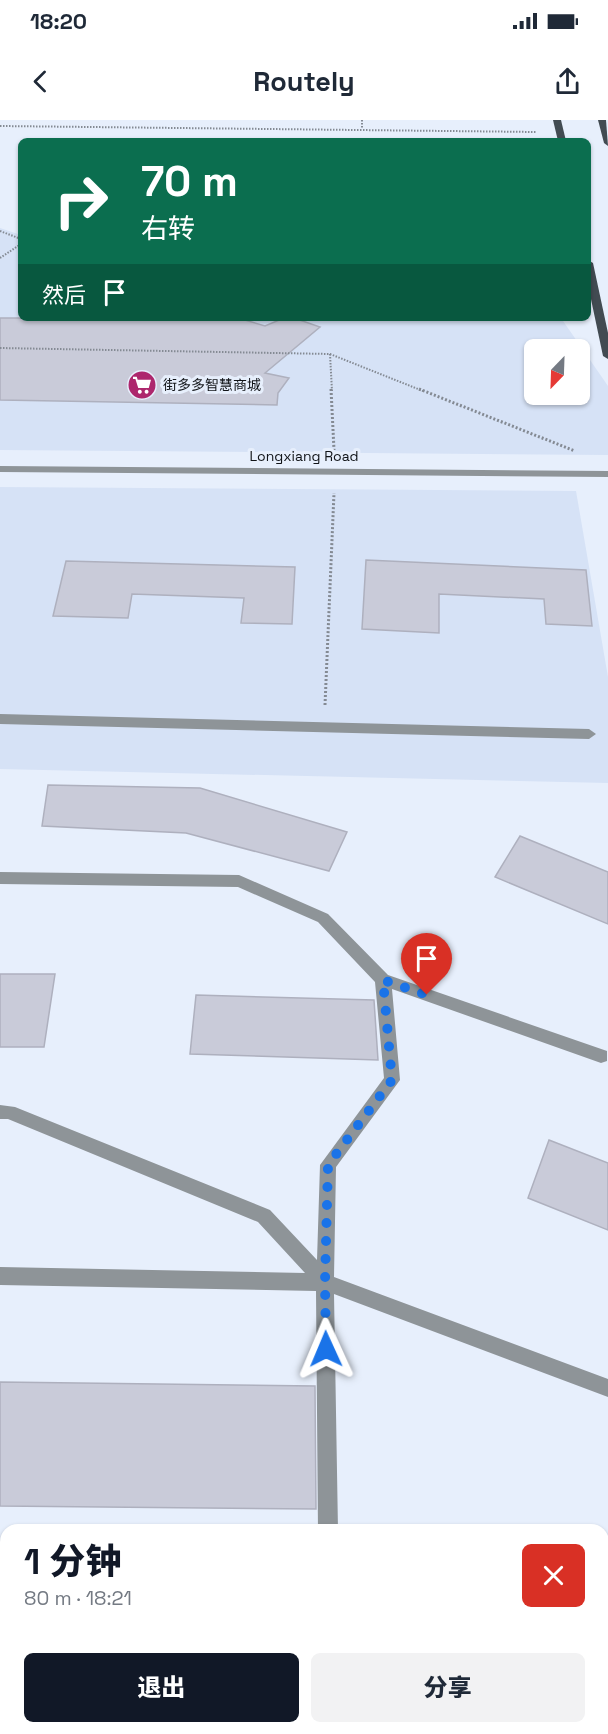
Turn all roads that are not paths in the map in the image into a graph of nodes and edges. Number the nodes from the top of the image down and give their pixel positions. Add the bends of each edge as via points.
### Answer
1 (557, 120) edge
2 (602, 120) edge
3 (561, 136) edge
4 (608, 143) edge
5 (591, 277) edge
6 (608, 356) edge
7 (0, 469) edge
8 (608, 474) edge
9 (0, 719) edge
10 (589, 734) dead end
11 (0, 878) edge
12 (383, 980) junction
13 (601, 1056) dead end
14 (0, 1112) edge
15 (0, 1276) edge
16 (325, 1282) junction
17 (608, 1388) edge
18 (328, 1524) edge

1 - 3 main road
2 - 4 main road
5 - 6 main road
7 - 8 street, Longxiang Road
9 - 10 street
11 - 12 street via 239,881 323,918
12 - 13 street
12 - 16 street via 392,1080 328,1165
14 - 16 street via 20,1116 264,1216
15 - 16 street
16 - 17 street
16 - 18 street

